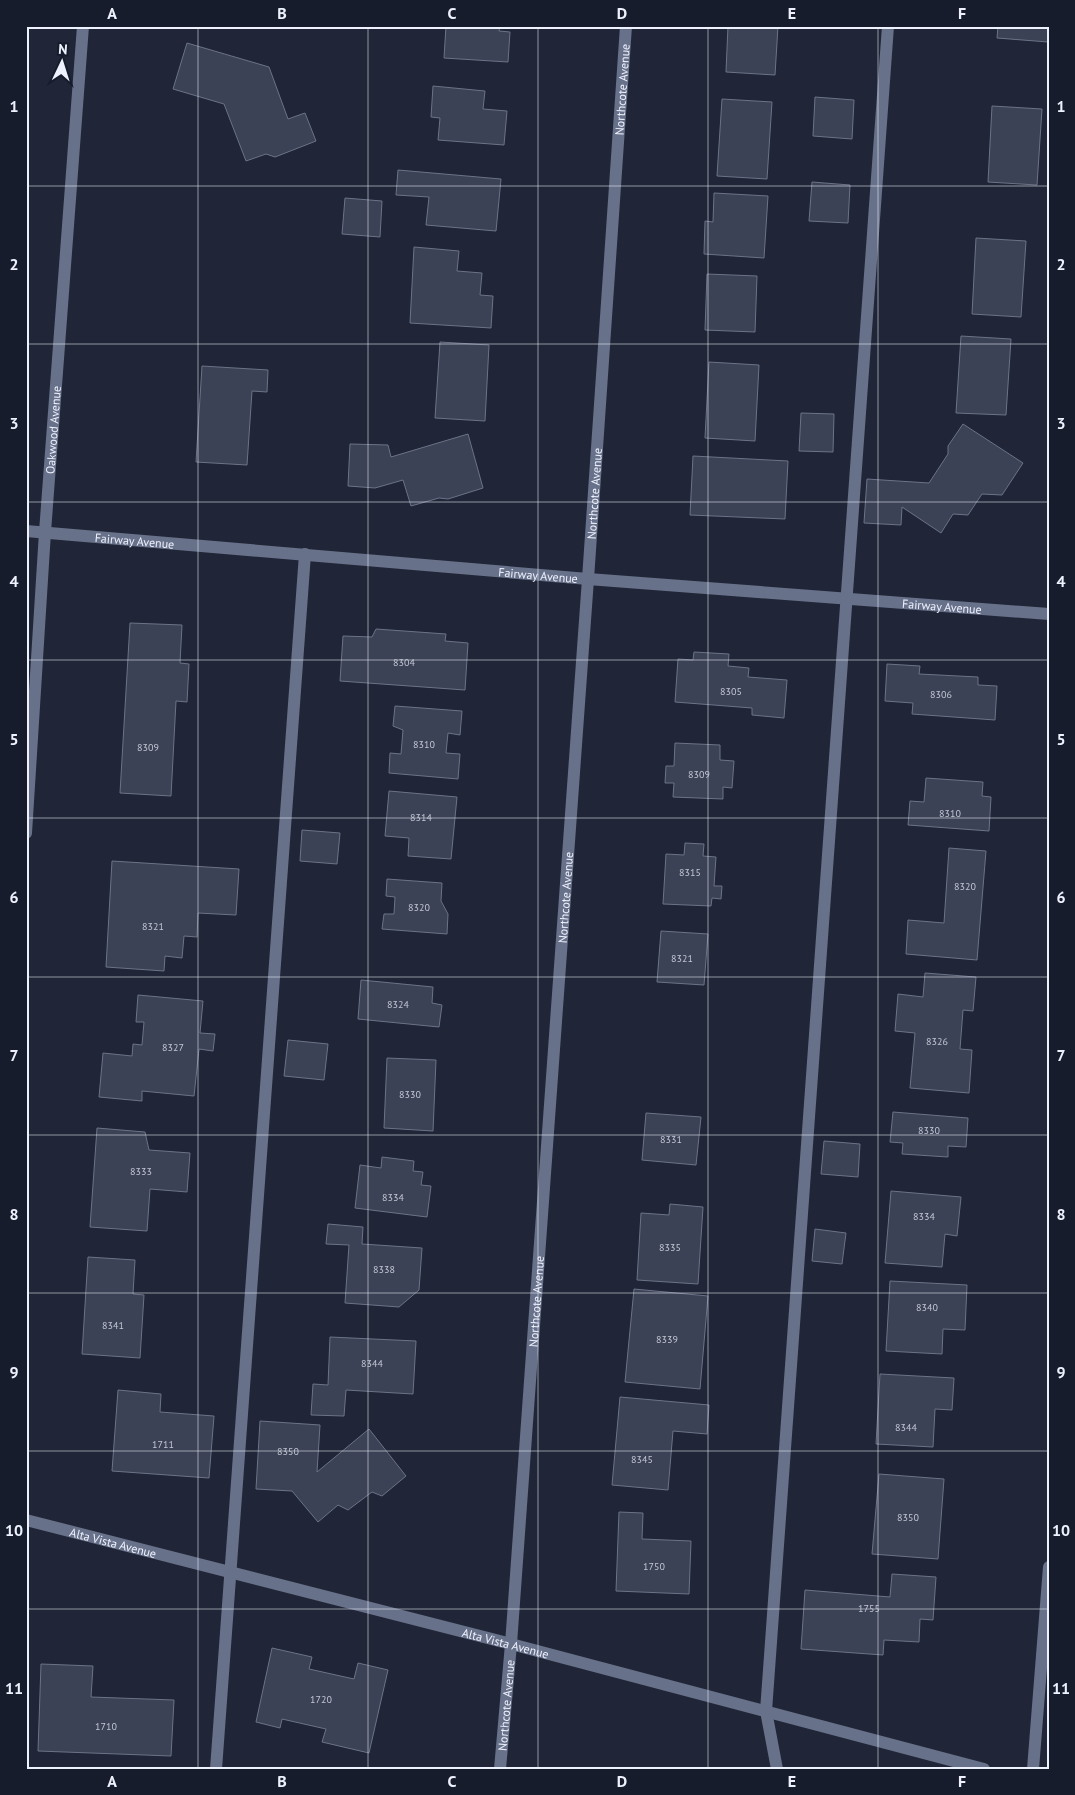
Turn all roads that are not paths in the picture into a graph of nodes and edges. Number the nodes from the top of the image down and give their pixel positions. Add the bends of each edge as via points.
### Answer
1 (83, 26) edge
2 (626, 26) edge
3 (888, 26) edge
4 (26, 531) edge
5 (45, 532) junction
6 (305, 554) junction
7 (588, 578) junction
8 (847, 598) junction
9 (1049, 614) edge
10 (26, 833) edge
11 (26, 1520) edge
12 (1049, 1567) edge
13 (230, 1572) junction
14 (511, 1644) junction
15 (766, 1711) junction
16 (216, 1769) edge
17 (500, 1769) edge
18 (777, 1769) edge
19 (984, 1769) edge
20 (1033, 1769) edge

1 - 5 street, Oakwood Avenue
2 - 7 street, Northcote Avenue
3 - 8 street
4 - 5 street, Fairway Avenue
5 - 6 street, Fairway Avenue
5 - 10 street, Oakwood Avenue
6 - 7 street, Fairway Avenue
6 - 13 street
7 - 8 street, Fairway Avenue
7 - 14 street, Northcote Avenue
8 - 9 street, Fairway Avenue
8 - 15 street
11 - 13 street, Alta Vista Avenue
12 - 20 street
13 - 14 street, Alta Vista Avenue
13 - 16 street
14 - 15 street, Alta Vista Avenue
14 - 17 street, Northcote Avenue
15 - 18 street
15 - 19 street, Alta Vista Avenue

